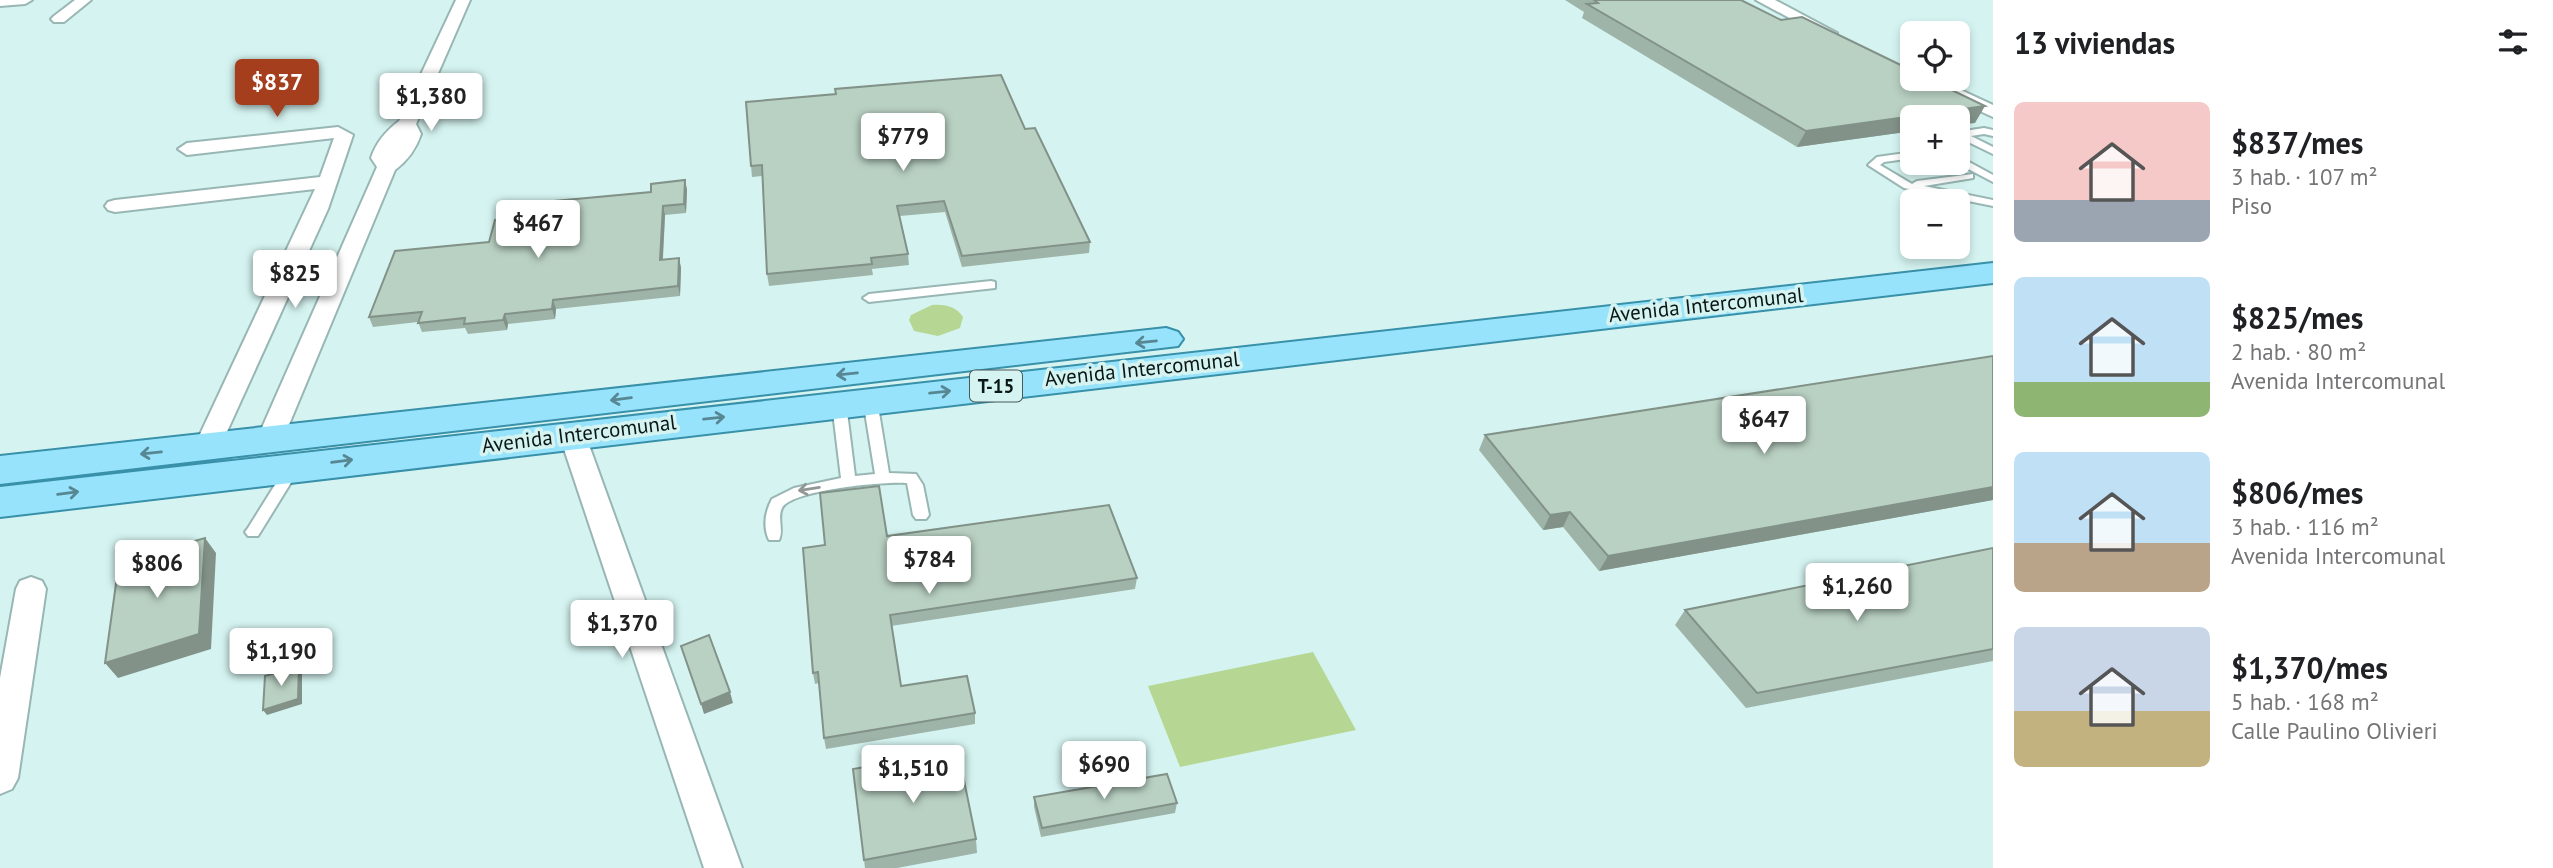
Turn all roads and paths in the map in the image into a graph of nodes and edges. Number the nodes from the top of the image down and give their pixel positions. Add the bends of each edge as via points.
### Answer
1 (25, 0) edge
2 (84, 0) edge
3 (464, 0) edge
4 (1763, 0) edge
5 (0, 2) edge
6 (59, 19) dead end
7 (1838, 37) edge
8 (1949, 91) edge
9 (1993, 112) edge
10 (1970, 133) edge
11 (1993, 133) edge
12 (1970, 140) edge
13 (187, 149) dead end
14 (1993, 151) edge
15 (1900, 157) edge
16 (1970, 166) edge
17 (387, 167) joint
18 (1969, 176) dead end
19 (1993, 179) edge
20 (327, 182) junction
21 (1908, 186) junction
22 (1993, 203) edge
23 (115, 206) dead end
24 (1993, 247) edge
25 (1993, 272) edge
26 (991, 285) dead end
27 (869, 298) dead end
28 (854, 402) junction
29 (572, 434) junction
30 (270, 439) junction
31 (207, 447) junction
32 (294, 467) junction
33 (0, 470) edge
34 (883, 478) junction
35 (849, 483) junction
36 (0, 502) edge
37 (922, 515) dead end
38 (253, 532) dead end
39 (774, 536) dead end
40 (31, 589) dead end
41 (0, 778) edge
42 (723, 868) edge

1 - 5 street
2 - 6 street
3 - 17 street via 407,124 383,149 380,158
4 - 7 street
8 - 9 street
10 - 11 lane
12 - 14 lane
13 - 20 street via 343,133
15 - 21 lane via 1873,165
16 - 19 lane
17 - 30 street
18 - 21 lane
20 - 23 street
20 - 31 street
21 - 22 lane
24 -> 30 main road, Avenida Intercomunal / T-15
28 -> 25 main road, Avenida Intercomunal / T-15
26 - 27 lane
29 -> 28 main road, Avenida Intercomunal / T-15
28 - 34 lane
28 - 35 lane
32 -> 29 main road, Avenida Intercomunal / T-15
29 - 42 street
30 - 31 main road, Avenida Intercomunal / T-15
31 -> 33 main road, Avenida Intercomunal / T-15
36 -> 32 main road, Avenida Intercomunal / T-15
32 - 38 lane
34 - 35 lane
34 - 37 lane via 911,478
35 -> 39 lane via 784,496 773,513
40 - 41 street

